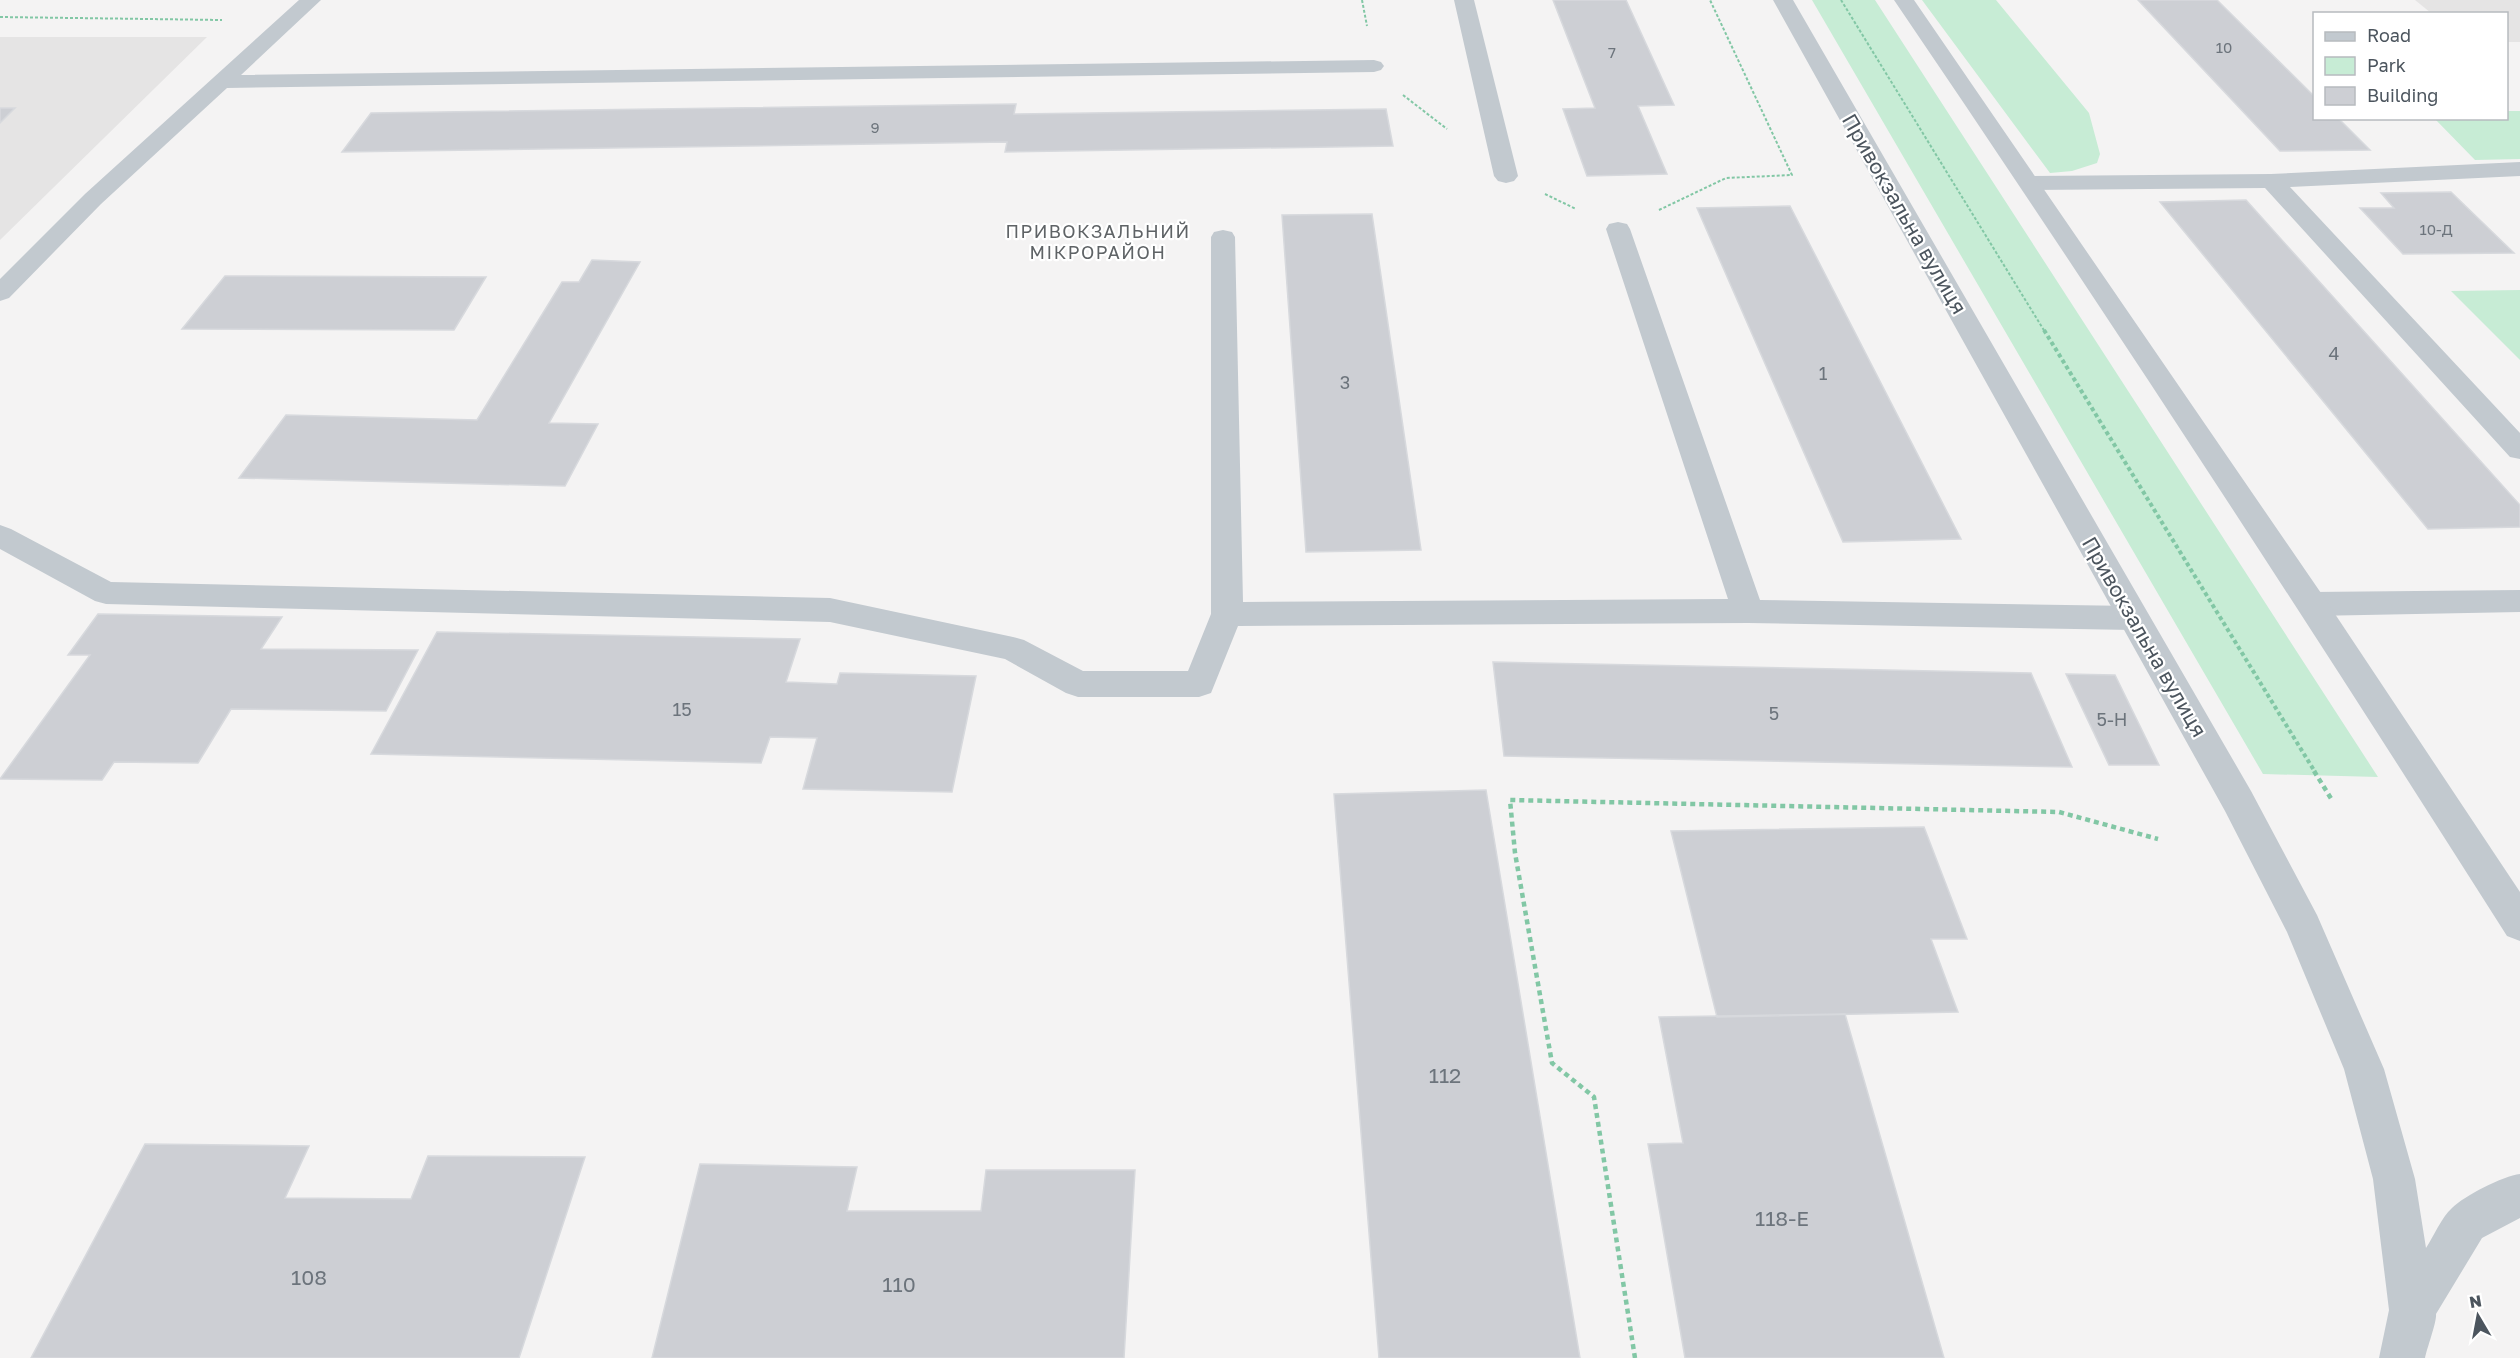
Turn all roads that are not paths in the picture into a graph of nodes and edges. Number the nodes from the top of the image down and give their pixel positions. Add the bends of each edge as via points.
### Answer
1 (311, 0) edge
2 (1464, 0) edge
3 (1783, 0) edge
4 (1904, 0) edge
5 (1374, 66) road end
6 (222, 82) junction
7 (2520, 169) edge
8 (1506, 176) road end
9 (2271, 181) junction
10 (2030, 183) junction
11 (1618, 229) road end
12 (1222, 237) dead end
13 (0, 293) edge
14 (2520, 450) edge
15 (0, 536) edge
16 (2520, 601) edge
17 (2312, 604) junction
18 (1748, 611) junction
19 (1227, 614) junction
20 (2133, 618) junction
21 (2520, 924) edge
22 (2520, 1196) edge
23 (2412, 1310) junction
24 (2402, 1358) edge
25 (2425, 1358) edge

1 - 6 street
2 - 8 street
3 - 20 street, Привокзальна вулиця
4 - 10 street
5 - 6 street
6 - 13 street via 93,199
7 - 9 street
9 - 10 street
9 - 14 street
10 - 17 street
11 - 18 street
12 - 19 street
15 - 19 street via 106,593 830,610 1013,649 1078,684 1199,684
16 - 17 street
17 - 21 street
18 - 19 street
18 - 20 street
20 - 23 street, Привокзальна вулиця via 2238,801 2304,927 2364,1069 2394,1179
22 - 23 street via 2510,1197 2467,1223
23 - 24 street
23 - 25 street

